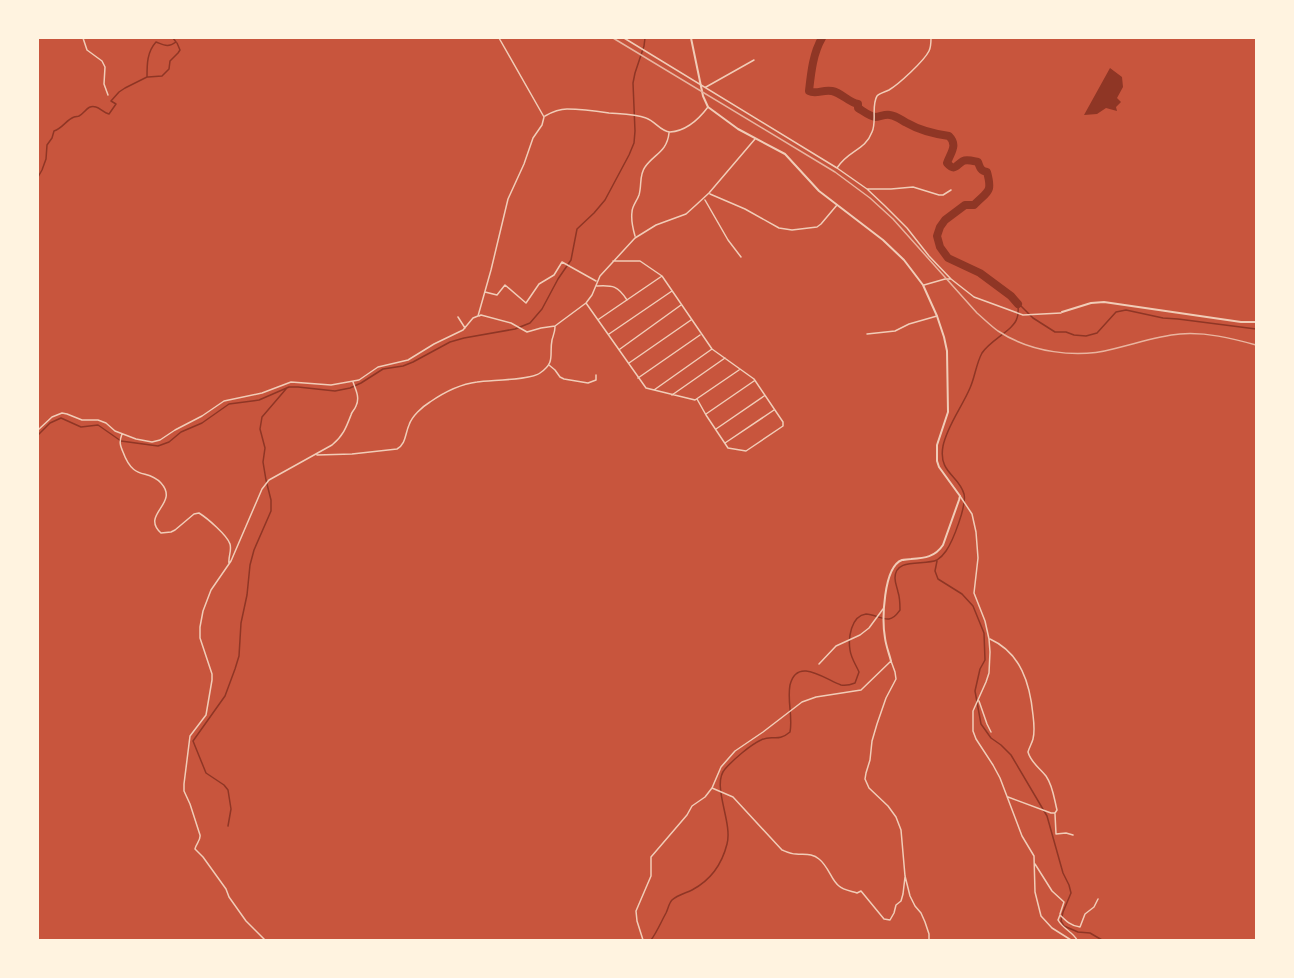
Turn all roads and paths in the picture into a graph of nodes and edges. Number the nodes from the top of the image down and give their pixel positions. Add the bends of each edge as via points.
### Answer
1 (83, 38) edge
2 (498, 38) edge
3 (624, 38) edge
4 (691, 38) edge
5 (931, 38) edge
6 (754, 60) dead end
7 (701, 85) junction
8 (705, 87) junction
9 (108, 95) dead end
10 (708, 107) junction
11 (544, 117) junction
12 (669, 132) junction
13 (756, 138) junction
14 (837, 168) junction
15 (867, 189) junction
16 (951, 190) dead end
17 (709, 193) junction
18 (704, 199) junction
19 (838, 205) junction
20 (635, 238) junction
21 (741, 257) dead end
22 (613, 261) junction
23 (662, 276) junction
24 (951, 279) junction
25 (597, 281) junction
26 (923, 285) junction
27 (596, 286) junction
28 (485, 291) junction
29 (672, 291) junction
30 (627, 300) junction
31 (586, 303) junction
32 (681, 305) junction
33 (1062, 312) joint
34 (478, 316) junction
35 (936, 316) junction
36 (458, 317) dead end
37 (598, 320) junction
38 (691, 320) junction
39 (1256, 322) edge
40 (555, 326) junction
41 (465, 328) junction
42 (867, 334) dead end
43 (609, 335) junction
44 (701, 335) junction
45 (619, 349) junction
46 (712, 349) junction
47 (725, 358) junction
48 (628, 363) junction
49 (548, 365) junction
50 (740, 369) junction
51 (596, 375) dead end
52 (638, 378) junction
53 (755, 381) junction
54 (353, 383) junction
55 (653, 390) junction
56 (671, 395) junction
57 (765, 395) junction
58 (698, 399) junction
59 (775, 410) junction
60 (706, 415) junction
61 (715, 429) junction
62 (38, 430) edge
63 (122, 435) junction
64 (725, 443) junction
65 (314, 455) junction
66 (960, 496) junction
67 (229, 564) junction
68 (884, 606) junction
69 (989, 639) junction
70 (891, 661) junction
71 (819, 664) dead end
72 (979, 700) junction
73 (991, 732) dead end
74 (712, 788) junction
75 (1006, 796) junction
76 (1055, 813) junction
77 (1073, 835) dead end
78 (1034, 864) junction
79 (905, 876) junction
80 (1098, 898) dead end
81 (1060, 915) junction
82 (265, 940) edge
83 (643, 940) edge
84 (930, 940) edge
85 (1071, 940) edge
86 (1077, 940) edge

1 - 9 street via 87,50 105,67
2 - 11 street
3 - 7 street
4 - 7 street
5 - 14 street via 922,60 898,84 876,98 873,130 866,144
6 - 8 street
7 - 8 street
7 - 10 street
8 - 14 street
10 - 12 street via 695,122
10 - 13 street
11 - 12 street via 567,109 628,115 653,121
11 - 28 street via 508,199
12 - 20 street via 666,144 641,174 632,212
13 - 17 street
13 - 19 street via 784,154
14 - 15 street
15 - 16 street via 913,187 939,195
15 - 24 street
17 - 18 street
17 - 19 street via 779,228 792,230 817,227
18 - 20 street via 686,214
18 - 21 street
19 - 26 street via 875,232
20 - 22 street
22 - 23 street via 640,261
22 - 25 street
23 - 29 street
23 - 30 street
24 - 26 street
24 - 33 street via 974,297 1014,313 1026,316
25 - 27 street
25 - 28 street via 562,262 526,303 505,285 496,295
26 - 35 street
27 - 30 street via 617,288
27 - 31 street
28 - 34 street
29 - 32 street
29 - 43 street
30 - 37 street
31 - 37 street
31 - 40 street
32 - 38 street
32 - 45 street
33 - 39 street via 1104,302
34 - 40 street via 511,323 527,332
34 - 41 street
35 - 42 street via 895,331
35 - 66 street via 947,351 948,377 948,412 937,445 937,461
36 - 41 street
37 - 43 street
38 - 44 street
38 - 48 street
40 - 49 street
41 - 54 street via 408,360 384,364
43 - 45 street
44 - 46 street
44 - 52 street
45 - 48 street
46 - 47 street
46 - 55 street
47 - 50 street
47 - 56 street
48 - 52 street
49 - 51 street via 568,380 590,383
49 - 65 street via 534,377 476,382 438,397 414,416 403,445 397,449
50 - 53 street
50 - 58 street
52 - 55 street
53 - 57 street
53 - 60 street
54 - 63 street via 291,382 224,401 160,440 152,442
54 - 65 street via 358,400 346,429 332,445
55 - 56 street
56 - 58 street
57 - 59 street
57 - 61 street
58 - 60 street
59 - 64 street
59 - 64 street via 783,426 746,451 728,448
60 - 61 street
61 - 64 street
62 - 63 street via 62,413 82,420 98,420
63 - 67 street via 120,441 132,469 158,480 166,490 166,499 154,520 157,530 171,532 199,513 228,540
65 - 67 street via 265,484
66 - 68 street via 939,550 930,556 902,560 891,570
66 - 69 street via 972,514 976,532 974,593
67 - 82 street via 211,590 203,611 200,638 212,680 206,716 189,739 184,791 201,838 195,849 246,921
68 - 70 street via 884,638
68 - 71 street via 869,628 836,646
69 - 72 street via 988,673
69 - 76 street via 1013,657 1027,681 1034,724 1028,752 1052,786
70 - 74 street via 861,690 802,702 735,751 721,767
70 - 79 street via 896,679 877,724 865,779 888,806 901,830
72 - 73 street
72 - 75 street via 973,711 972,731
74 - 79 street via 733,797 782,850 819,858 840,888 861,891 884,919 890,920 901,901
74 - 83 street via 692,806 651,857 651,876 636,911
75 - 76 street
75 - 78 street via 1034,856
76 - 77 street via 1056,834
78 - 81 street via 1064,902
78 - 85 street via 1041,916
79 - 84 street
80 - 81 street via 1080,927 1074,927
81 - 86 street via 1062,926

